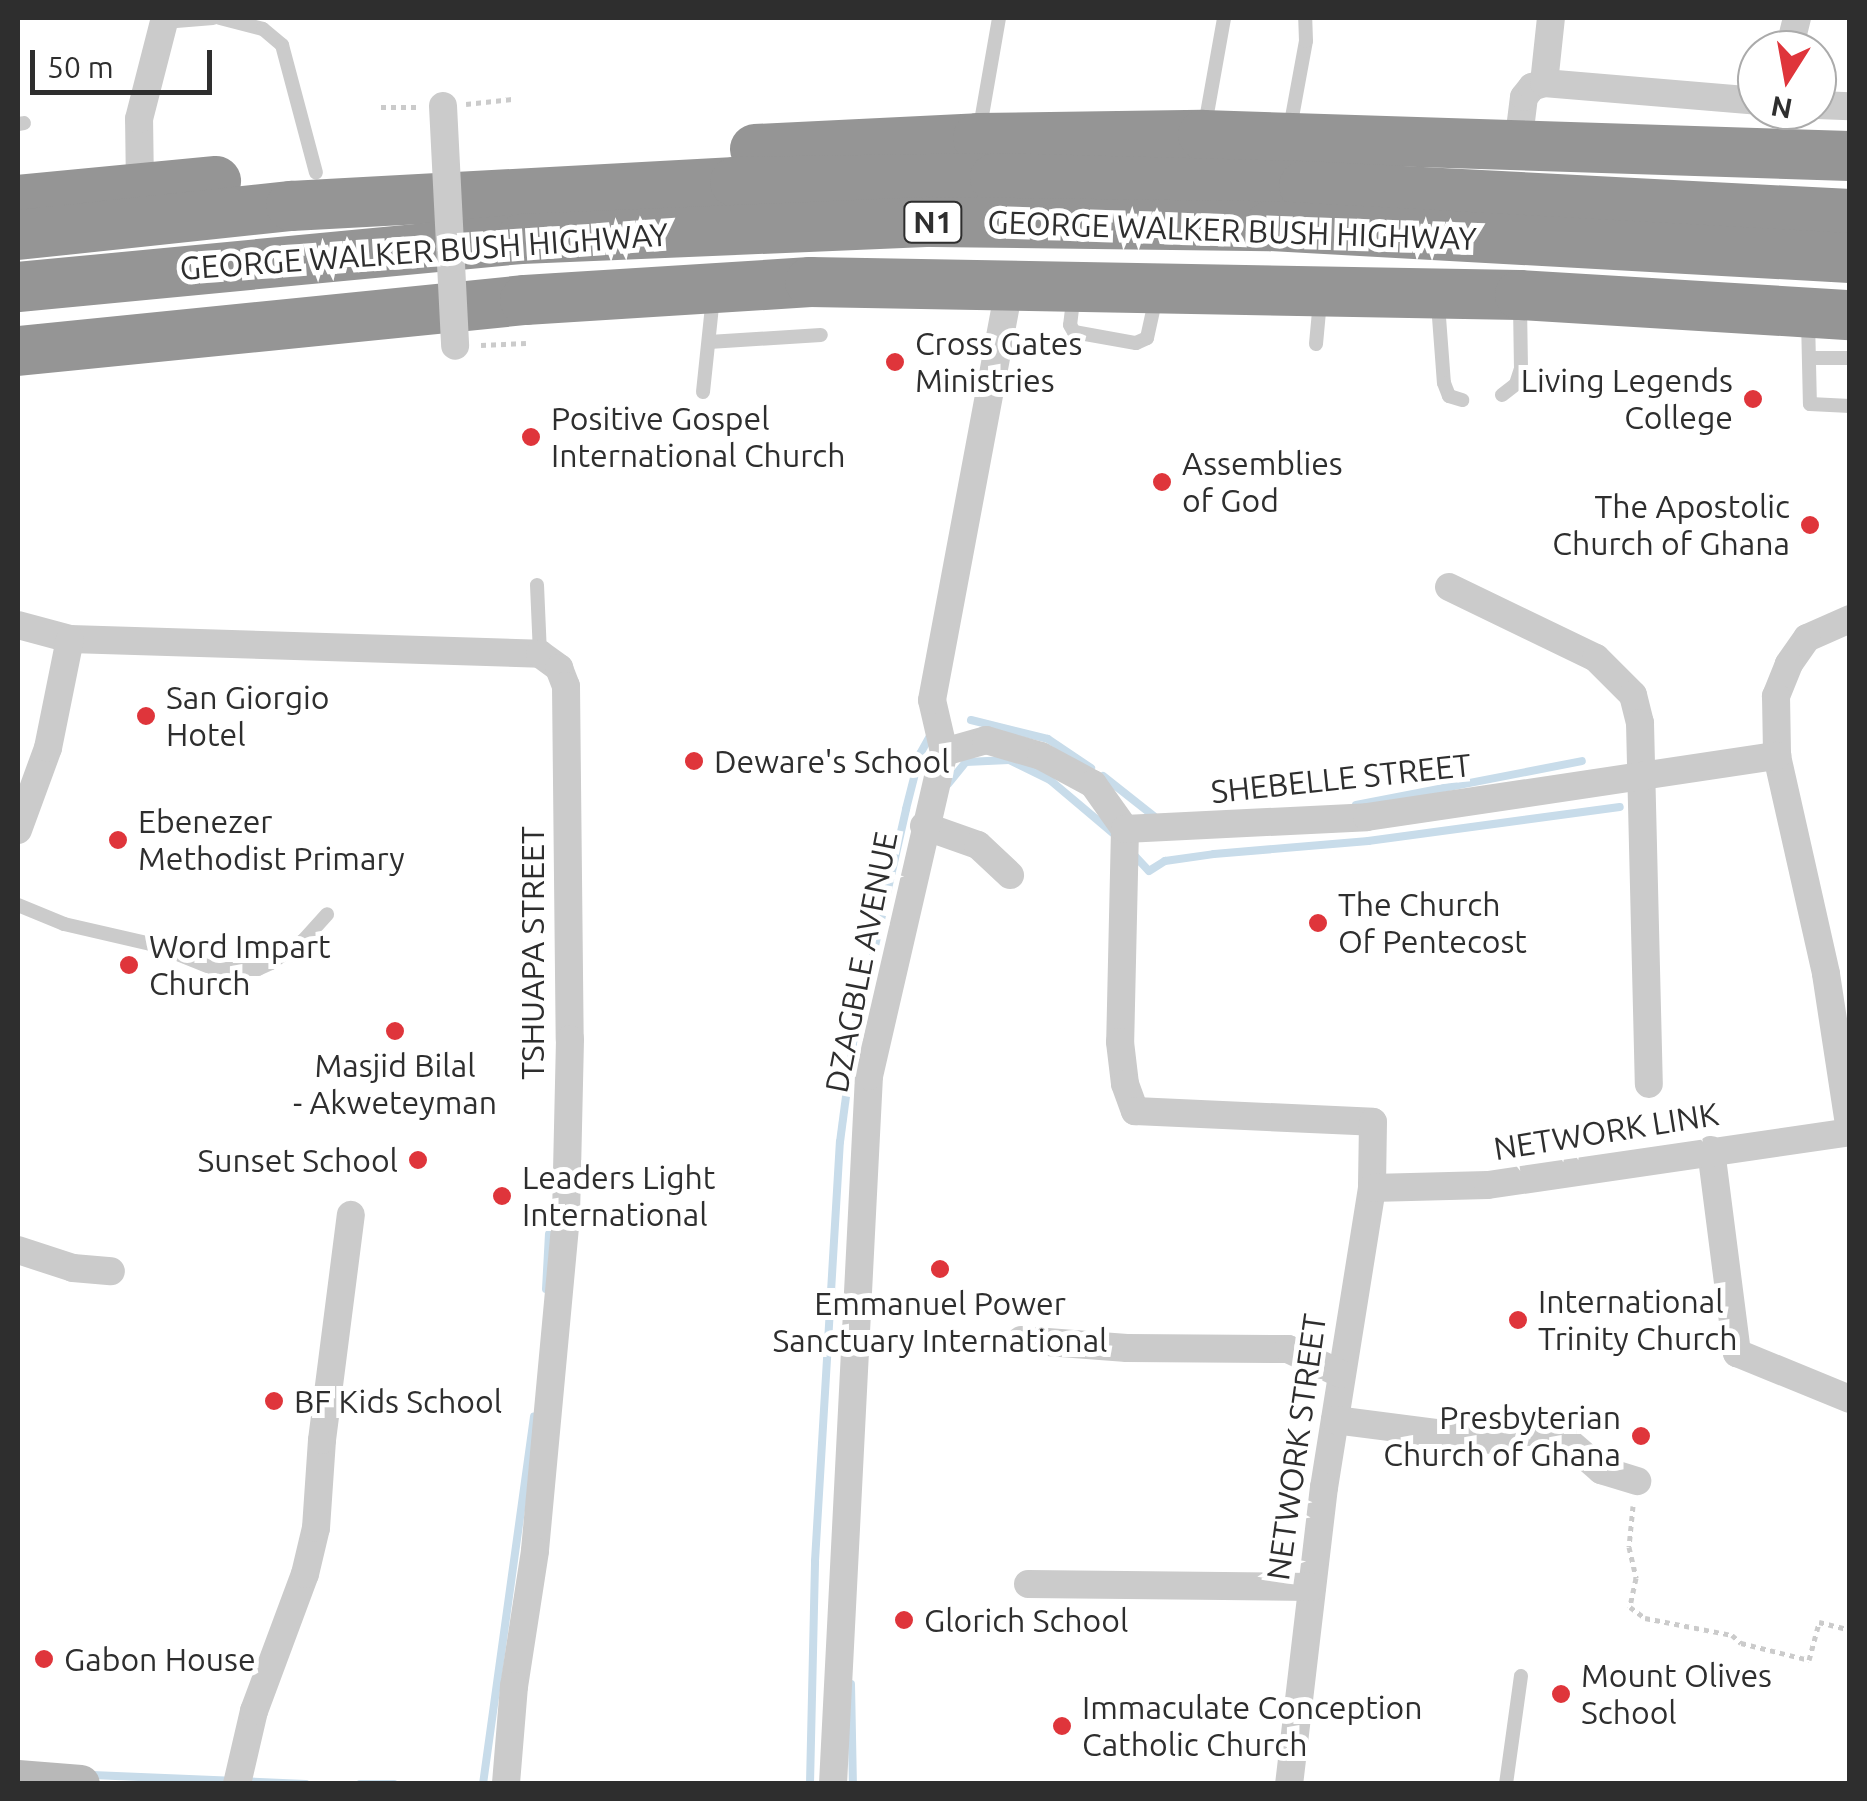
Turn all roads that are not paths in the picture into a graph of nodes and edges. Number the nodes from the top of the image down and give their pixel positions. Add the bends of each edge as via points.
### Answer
1 (216, 18) edge
2 (999, 18) edge
3 (1224, 18) edge
4 (1304, 18) edge
5 (1552, 18) edge
6 (164, 20) edge
7 (1544, 83) junction
8 (1737, 99) edge
9 (443, 106) dead end
10 (1203, 135) junction
11 (978, 138) junction
12 (1288, 138) junction
13 (1518, 145) junction
14 (1850, 156) edge
15 (140, 187) junction
16 (304, 189) junction
17 (18, 200) edge
18 (1850, 214) edge
19 (18, 220) edge
20 (18, 236) edge
21 (1850, 258) edge
22 (1010, 285) junction
23 (714, 286) junction
24 (18, 287) edge
25 (1321, 290) junction
26 (1437, 293) junction
27 (1520, 295) junction
28 (1822, 329) edge
29 (821, 335) dead end
30 (709, 342) junction
31 (1316, 344) dead end
32 (454, 346) dead end
33 (18, 351) edge
34 (1850, 358) edge
35 (703, 392) dead end
36 (1502, 396) dead end
37 (1462, 400) dead end
38 (1850, 406) edge
39 (537, 585) dead end
40 (1450, 587) dead end
41 (1850, 619) edge
42 (18, 625) edge
43 (70, 640) junction
44 (540, 654) junction
45 (944, 752) junction
46 (1777, 756) junction
47 (1641, 776) junction
48 (924, 826) junction
49 (1125, 829) junction
50 (18, 830) edge
51 (1010, 875) dead end
52 (18, 905) edge
53 (327, 914) dead end
54 (1649, 1084) dead end
55 (1850, 1132) edge
56 (1711, 1150) junction
57 (1372, 1188) junction
58 (351, 1215) dead end
59 (18, 1250) edge
60 (111, 1271) dead end
61 (1021, 1340) dead end
62 (1341, 1374) junction
63 (1850, 1399) edge
64 (1335, 1420) junction
65 (1637, 1481) road end
66 (1028, 1584) dead end
67 (1312, 1587) junction
68 (1521, 1676) dead end
69 (18, 1779) edge
70 (81, 1784) edge
71 (236, 1784) edge
72 (506, 1784) edge
73 (833, 1784) edge
74 (1289, 1784) edge
75 (1506, 1784) edge

1 - 6 lane
1 - 16 lane via 263,30 282,45
2 - 11 lane
3 - 10 lane
4 - 12 lane via 1306,41
5 - 7 street
6 - 15 street via 139,120
7 - 8 street
7 - 13 street via 1524,97
9 - 32 street, bridge
10 - 11 highway
10 - 12 highway
11 - 16 highway
12 - 13 highway
13 - 14 highway
15 - 16 highway
15 - 17 highway
15 - 19 highway
16 - 18 highway, GEORGE WALKER BUSH HIGHWAY / N1 via 1089,178
16 - 20 highway, GEORGE WALKER BUSH HIGHWAY / N1
21 - 24 highway, GEORGE WALKER BUSH HIGHWAY / N1 via 1270,226 932,222 521,240
22 - 23 highway
22 - 25 highway
22 - 45 street, DZAGBLE AVENUE via 932,700
23 - 30 lane
23 - 33 highway
25 - 26 highway
25 - 31 lane
26 - 27 highway
26 - 37 lane via 1444,384 1448,396
27 - 28 highway
27 - 36 lane via 1521,369
28 - 34 lane
28 - 38 lane via 1810,404
29 - 30 lane
30 - 35 lane
39 - 44 lane
40 - 47 street via 1596,658 1633,694
41 - 46 street via 1807,638 1789,664 1776,696
42 - 43 street
43 - 44 street
43 - 50 street via 56,721
44 - 72 street, TSHUAPA STREET via 559,668 566,686 566,1216
45 - 48 street, DZAGBLE AVENUE
45 - 49 street via 986,740 1040,756 1093,784
46 - 47 street, SHEBELLE STREET
46 - 55 street via 1826,974
47 - 49 street, SHEBELLE STREET via 1367,817
47 - 54 street
48 - 51 street via 978,844
48 - 73 street, DZAGBLE AVENUE via 868,1076
49 - 57 street, NETWORK STREET via 1120,1042 1136,1111 1373,1122
52 - 53 lane via 215,969 258,970 303,941
55 - 56 street, NETWORK LINK
56 - 57 street, NETWORK LINK via 1488,1185
56 - 63 street via 1737,1353
57 - 62 street, NETWORK STREET
58 - 71 street via 316,1528
59 - 60 street via 73,1268
61 - 62 street via 1288,1349
62 - 64 street, NETWORK STREET
64 - 65 street via 1498,1441 1556,1432 1602,1470
64 - 67 street, NETWORK STREET
66 - 67 street
67 - 74 street, NETWORK STREET
68 - 75 lane
69 - 70 street

